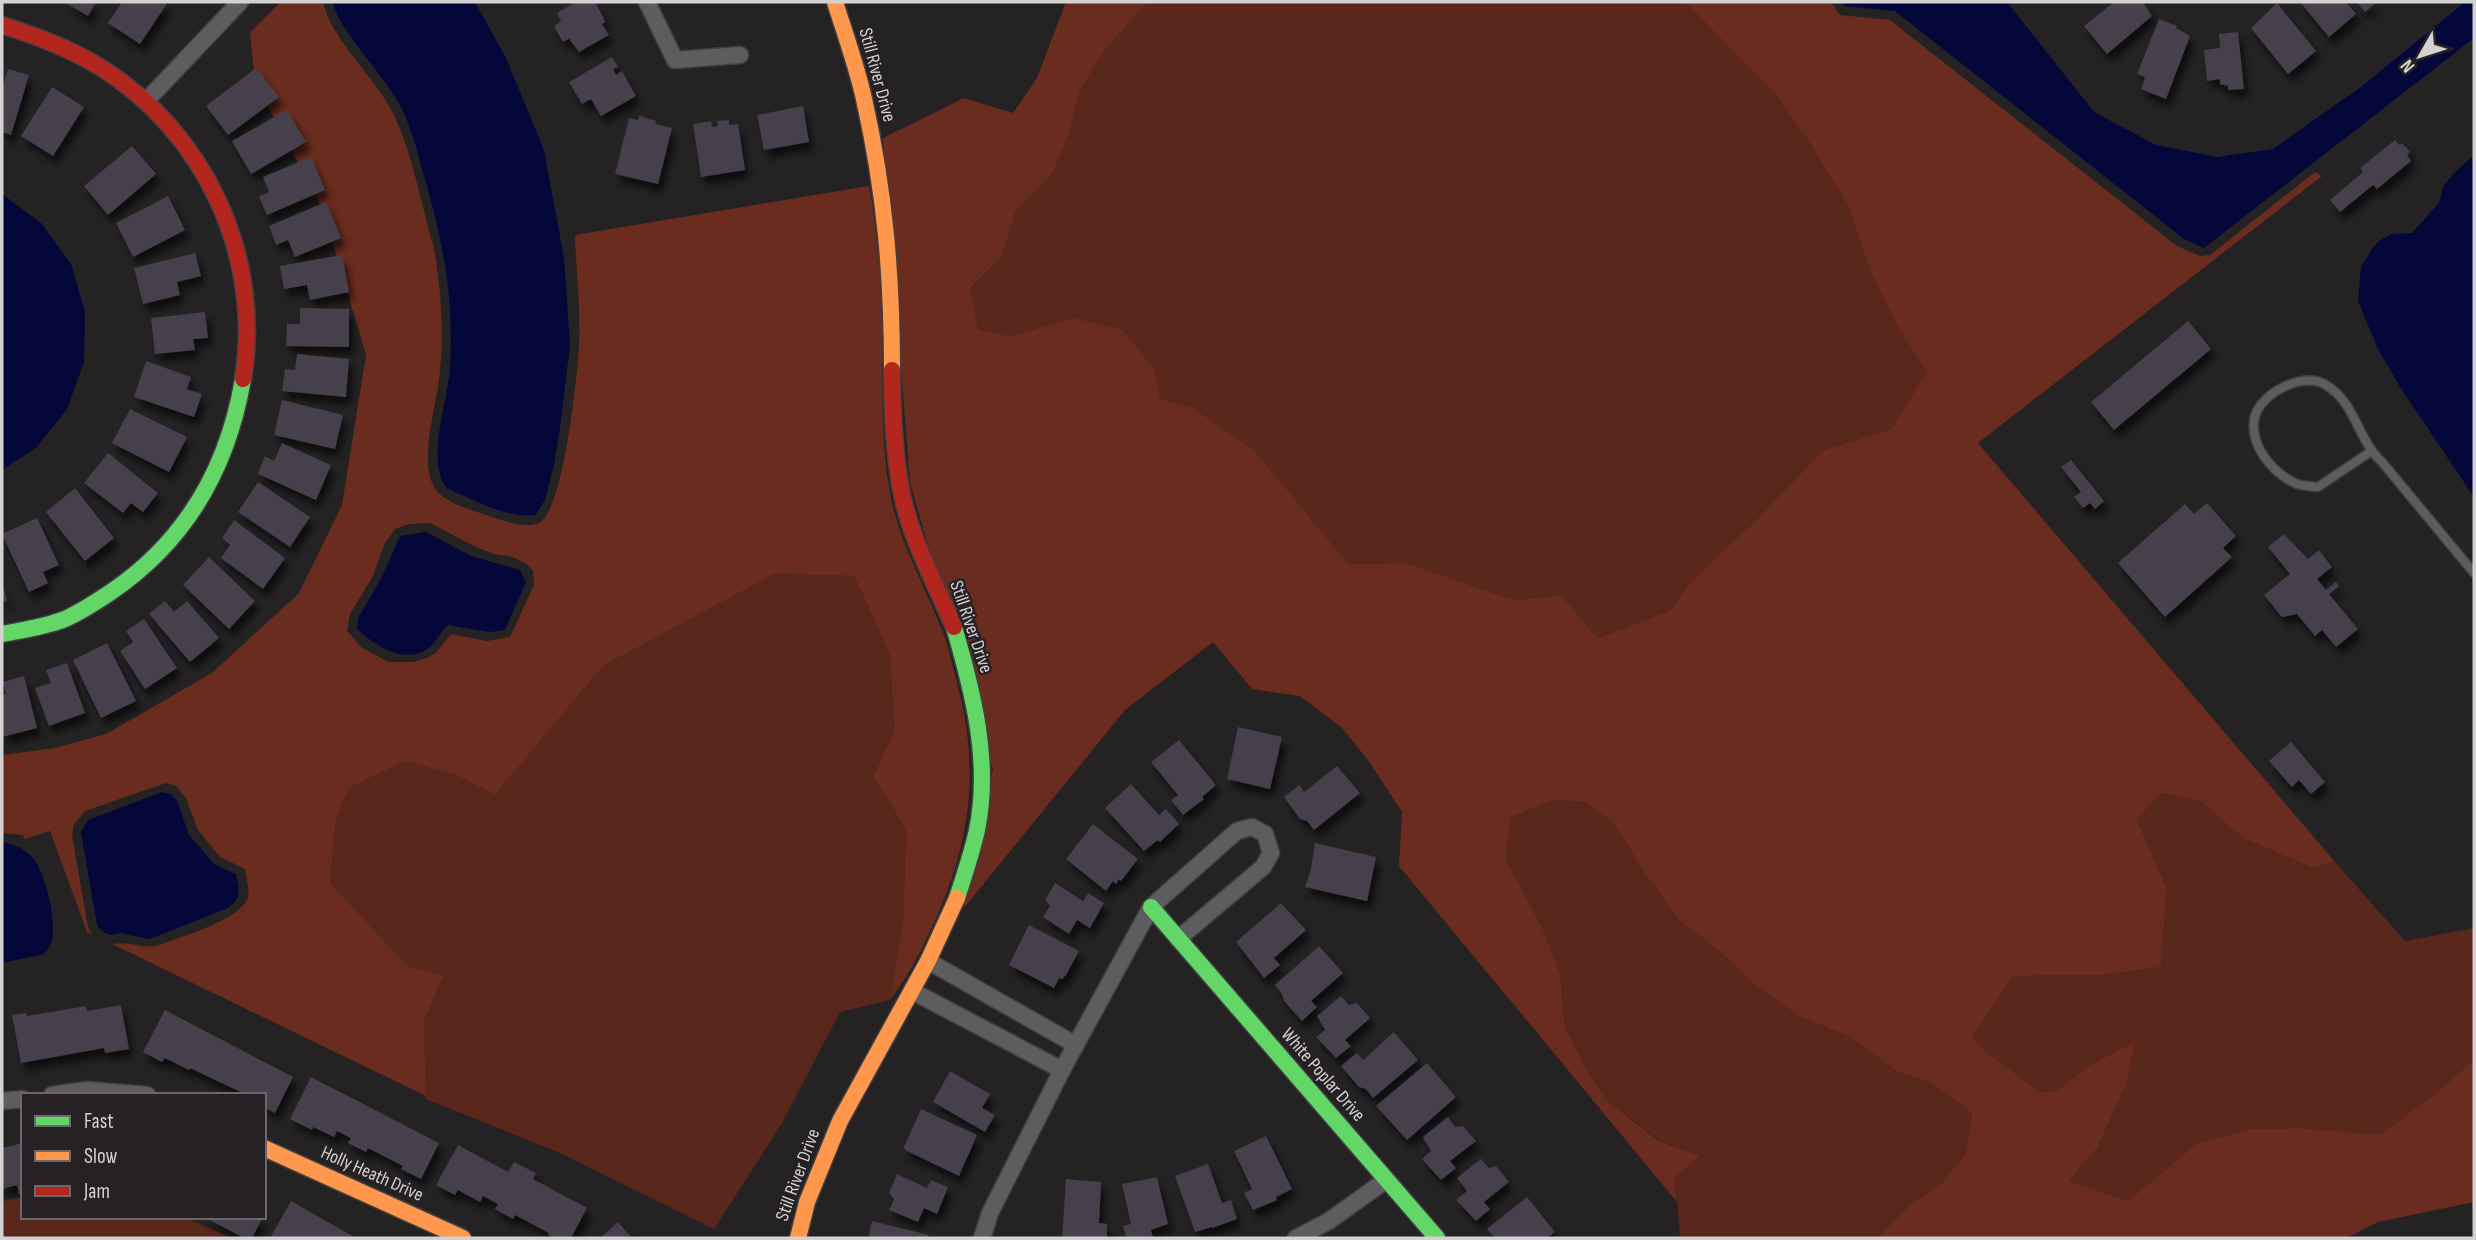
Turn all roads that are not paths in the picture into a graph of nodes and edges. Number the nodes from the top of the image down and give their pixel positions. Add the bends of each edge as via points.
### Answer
1 (240, 2) edge
2 (647, 2) edge
3 (835, 2) edge
4 (2, 25) edge
5 (740, 55) dead end
6 (147, 100) junction
7 (2370, 452) junction
8 (2474, 573) edge
9 (2, 634) edge
10 (1151, 907) junction
11 (1178, 939) junction
12 (928, 961) junction
13 (912, 991) junction
14 (993, 998) junction
15 (979, 1027) junction
16 (1076, 1045) junction
17 (1062, 1070) junction
18 (66, 1093) edge
19 (123, 1093) edge
20 (21, 1098) edge
21 (2, 1101) edge
22 (266, 1149) edge
23 (1386, 1180) junction
24 (463, 1238) edge
25 (798, 1238) edge
26 (982, 1238) edge
27 (1296, 1238) edge
28 (1437, 1238) edge

1 - 6 street
2 - 5 street via 675,60
3 - 12 street, Still River Drive via 864,97 884,203 892,295 892,407 900,486 916,540 954,628 976,709 982,772 977,829 957,898
4 - 6 street via 70,49
6 - 9 street via 197,162 218,197 231,232 242,276 246,323 244,376 234,421 218,464 191,514 141,569 71,616
7 - 7 lane via 2318,487 2298,485 2272,469 2255,439 2255,415 2270,394 2302,379 2325,384 2347,404
7 - 8 lane
10 - 11 street, White Poplar Drive
10 - 11 street via 1237,831 1252,827 1265,834 1271,853 1263,867
10 - 16 street
11 - 23 street, White Poplar Drive
12 - 13 street, Still River Drive
12 - 14 street
13 - 15 street
13 - 25 street, Still River Drive via 840,1121 807,1202
14 - 15 street
14 - 16 street
15 - 17 street
16 - 17 street
17 - 26 street via 990,1213
18 - 19 street
20 - 21 street
22 - 24 street, Holly Heath Drive
23 - 27 street via 1329,1221
23 - 28 street, White Poplar Drive

